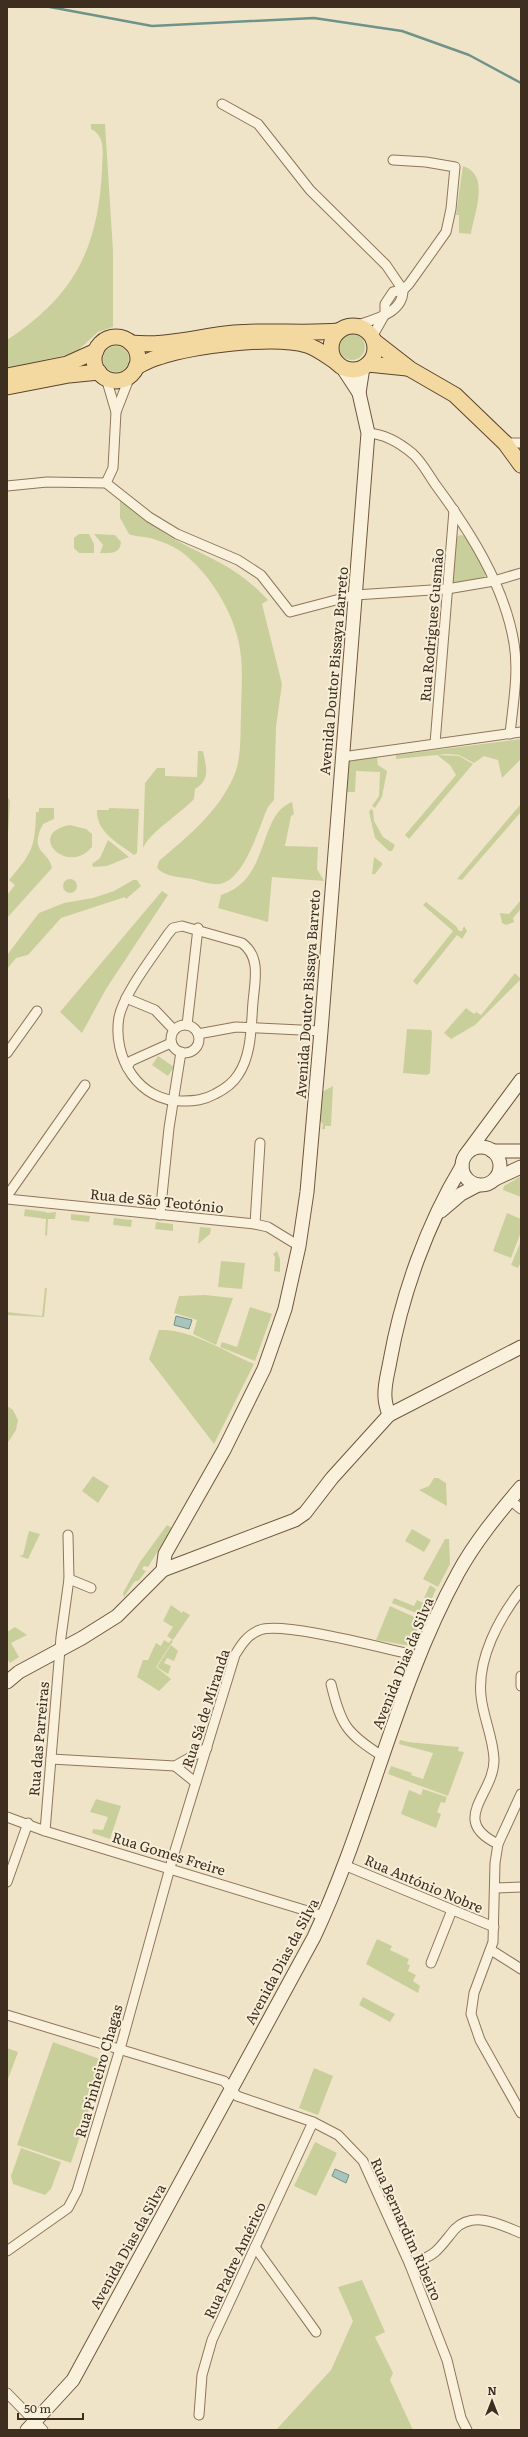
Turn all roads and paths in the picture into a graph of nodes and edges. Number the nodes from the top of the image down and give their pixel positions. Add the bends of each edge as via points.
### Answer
1 (222, 104) dead end
2 (393, 160) dead end
3 (403, 290) junction
4 (385, 314) junction
5 (355, 326) junction
6 (339, 331) junction
7 (373, 339) junction
8 (131, 343) junction
9 (96, 351) junction
10 (339, 364) junction
11 (365, 365) junction
12 (410, 369) junction
13 (133, 371) junction
14 (102, 375) junction
15 (7, 376) edge
16 (7, 387) edge
17 (359, 393) junction
18 (116, 412) junction
19 (368, 433) junction
20 (505, 443) junction
21 (521, 443) edge
22 (521, 465) edge
23 (106, 483) junction
24 (7, 486) edge
25 (454, 510) junction
26 (521, 573) edge
27 (494, 581) junction
28 (447, 589) junction
29 (355, 595) junction
30 (521, 732) edge
31 (510, 734) junction
32 (435, 743) junction
33 (342, 757) junction
34 (198, 928) junction
35 (126, 998) junction
36 (37, 1011) dead end
37 (188, 1025) junction
38 (251, 1026) junction
39 (174, 1030) junction
40 (321, 1031) junction
41 (198, 1034) junction
42 (171, 1043) junction
43 (181, 1052) junction
44 (7, 1053) edge
45 (127, 1067) junction
46 (521, 1080) edge
47 (85, 1085) dead end
48 (173, 1101) junction
49 (487, 1124) junction
50 (260, 1143) dead end
51 (489, 1150) junction
52 (521, 1151) edge
53 (464, 1160) junction
54 (521, 1167) edge
55 (495, 1179) junction
56 (478, 1185) junction
57 (7, 1196) edge
58 (7, 1199) edge
59 (438, 1213) junction
60 (160, 1215) junction
61 (255, 1224) junction
62 (299, 1246) junction
63 (521, 1347) edge
64 (389, 1415) junction
65 (521, 1487) edge
66 (510, 1500) junction
67 (521, 1509) edge
68 (68, 1535) dead end
69 (163, 1570) junction
70 (69, 1579) junction
71 (91, 1588) dead end
72 (521, 1590) edge
73 (60, 1650) junction
74 (419, 1656) junction
75 (521, 1676) edge
76 (7, 1682) edge
77 (331, 1684) dead end
78 (521, 1686) edge
79 (207, 1748) junction
80 (382, 1756) junction
81 (51, 1759) junction
82 (175, 1766) junction
83 (195, 1782) junction
84 (521, 1794) edge
85 (7, 1817) edge
86 (28, 1823) junction
87 (45, 1831) junction
88 (498, 1844) junction
89 (344, 1864) junction
90 (169, 1867) junction
91 (7, 1882) edge
92 (521, 1887) edge
93 (495, 1888) junction
94 (452, 1910) junction
95 (324, 1916) junction
96 (494, 1927) junction
97 (491, 1950) junction
98 (430, 1963) dead end
99 (521, 1968) edge
100 (7, 2015) edge
101 (120, 2049) junction
102 (231, 2089) junction
103 (521, 2113) edge
104 (313, 2122) junction
105 (521, 2233) edge
106 (255, 2247) junction
107 (7, 2251) edge
108 (410, 2265) junction
109 (316, 2332) dead end
110 (7, 2394) edge
111 (199, 2415) dead end
112 (35, 2428) edge
113 (467, 2430) edge

1 - 3 street via 258,124 310,190 386,265
2 - 3 street via 455,167 446,232
3 - 4 street via 393,292 385,304
4 - 5 street
4 - 7 street
5 - 6 main road
5 - 7 main road via 362,328
6 - 8 main road via 254,332 209,336 151,346
6 - 10 main road via 334,336 331,349
7 - 11 main road via 374,353
7 - 12 main road
8 - 9 main road via 118,337 111,338 104,340
8 - 13 main road via 137,354
9 - 14 main road via 94,362
9 - 15 main road via 67,364
10 - 11 main road via 349,370
10 - 13 main road via 307,345 260,342 174,353 158,357
10 - 17 street, Avenida Doutor Bissaya Barreto
11 - 12 main road
11 - 17 street, Avenida Doutor Bissaya Barreto
12 - 20 main road via 455,395
13 - 14 main road via 120,380
13 - 18 street
14 - 16 main road via 69,375
14 - 18 street
17 - 19 street, Avenida Doutor Bissaya Barreto
18 - 23 street via 113,468
19 - 25 street via 382,433 414,455
19 - 29 street, Avenida Doutor Bissaya Barreto
20 - 21 street
20 - 22 main road
23 - 24 street via 47,482
23 - 29 street via 149,517 177,534 238,560 261,576 290,612
25 - 27 street via 470,533
25 - 28 street, Rua Rodrigues Gusmão
26 - 27 street
27 - 28 street
27 - 31 street via 506,611 514,643 516,680
28 - 29 street
28 - 32 street, Rua Rodrigues Gusmão
29 - 33 street, Avenida Doutor Bissaya Barreto
30 - 31 street
31 - 32 street
32 - 33 street
33 - 40 street, Avenida Doutor Bissaya Barreto
34 - 35 street via 173,928
34 - 37 street
34 - 38 street via 238,941 252,954 256,963
35 - 39 street via 155,1010
35 - 45 street via 120,1016 118,1036 122,1059
36 - 44 street
37 - 39 street
37 - 41 street
38 - 40 street
38 - 41 street via 214,1029
38 - 48 street via 244,1065 238,1076 209,1098 199,1101
39 - 42 street
40 - 62 street, Avenida Doutor Bissaya Barreto via 307,1192
41 - 43 street via 199,1040 193,1050
42 - 43 street
42 - 45 street via 131,1061
43 - 48 street
45 - 48 street via 140,1085 152,1094
46 - 49 street
47 - 57 street
48 - 60 street
49 - 51 street
49 - 53 street
50 - 61 street
51 - 52 street
51 - 53 street via 475,1148
51 - 55 street via 499,1161
53 - 56 street via 465,1176
53 - 59 street
54 - 55 street
55 - 56 street via 490,1183
56 - 59 street
58 - 60 street, Rua de São Teotónio
59 - 64 street via 419,1258 394,1340 384,1398
60 - 61 street, Rua de São Teotónio
61 - 62 street, Rua de São Teotónio via 268,1227
62 - 69 street, Avenida Doutor Bissaya Barreto via 285,1309 264,1369 210,1474 164,1554
63 - 64 street
64 - 69 street via 336,1473 304,1513 295,1520
65 - 66 street, Avenida Dias da Silva
66 - 67 street
66 - 74 street, Avenida Dias da Silva via 459,1572
68 - 70 street, Rua das Parreiras
69 - 73 street via 117,1616
70 - 71 street
70 - 73 street, Rua das Parreiras
72 - 88 street via 509,1605 492,1638 482,1670 481,1696 494,1758 493,1773 475,1810 474,1820 480,1833
73 - 76 street via 19,1672
73 - 81 street, Rua das Parreiras
74 - 79 street, Rua Sá de Miranda via 289,1629 260,1630 245,1640 235,1655
74 - 80 street, Avenida Dias da Silva
75 - 78 street
77 - 80 street via 338,1713 348,1731
79 - 82 street
79 - 83 street, Rua Sá de Miranda
80 - 89 street, Avenida Dias da Silva
81 - 82 street
81 - 87 street, Rua das Parreiras
82 - 83 street
83 - 90 street, Rua Sá de Miranda
84 - 88 street
85 - 86 street, Rua Gomes Freire
86 - 87 street, Rua Gomes Freire
86 - 91 street
87 - 90 street, Rua Gomes Freire
88 - 93 street via 494,1863
89 - 94 street, Rua António Nobre
89 - 95 street, Avenida Dias da Silva
90 - 95 street, Rua Gomes Freire
90 - 101 street, Rua Pinheiro Chagas
92 - 93 street
93 - 96 street
94 - 96 street, Rua António Nobre
94 - 98 street
95 - 102 street, Avenida Dias da Silva
96 - 97 street
97 - 99 street
97 - 103 street via 474,1993 474,2026
100 - 101 street, Rua Bernardim Ribeiro
101 - 102 street, Rua Bernardim Ribeiro via 224,2081
101 - 107 street, Rua Pinheiro Chagas via 78,2191 68,2208
102 - 104 street, Rua Bernardim Ribeiro via 237,2096
102 - 112 street, Avenida Dias da Silva via 73,2380
104 - 106 street, Rua Padre Américo
104 - 108 street, Rua Bernardim Ribeiro via 338,2135 363,2161
105 - 108 street via 479,2219 466,2222 456,2228 434,2253
106 - 109 street
106 - 111 street, Rua Padre Américo via 212,2340 202,2375
108 - 113 street, Rua Bernardim Ribeiro via 447,2360 461,2418
110 - 112 street

